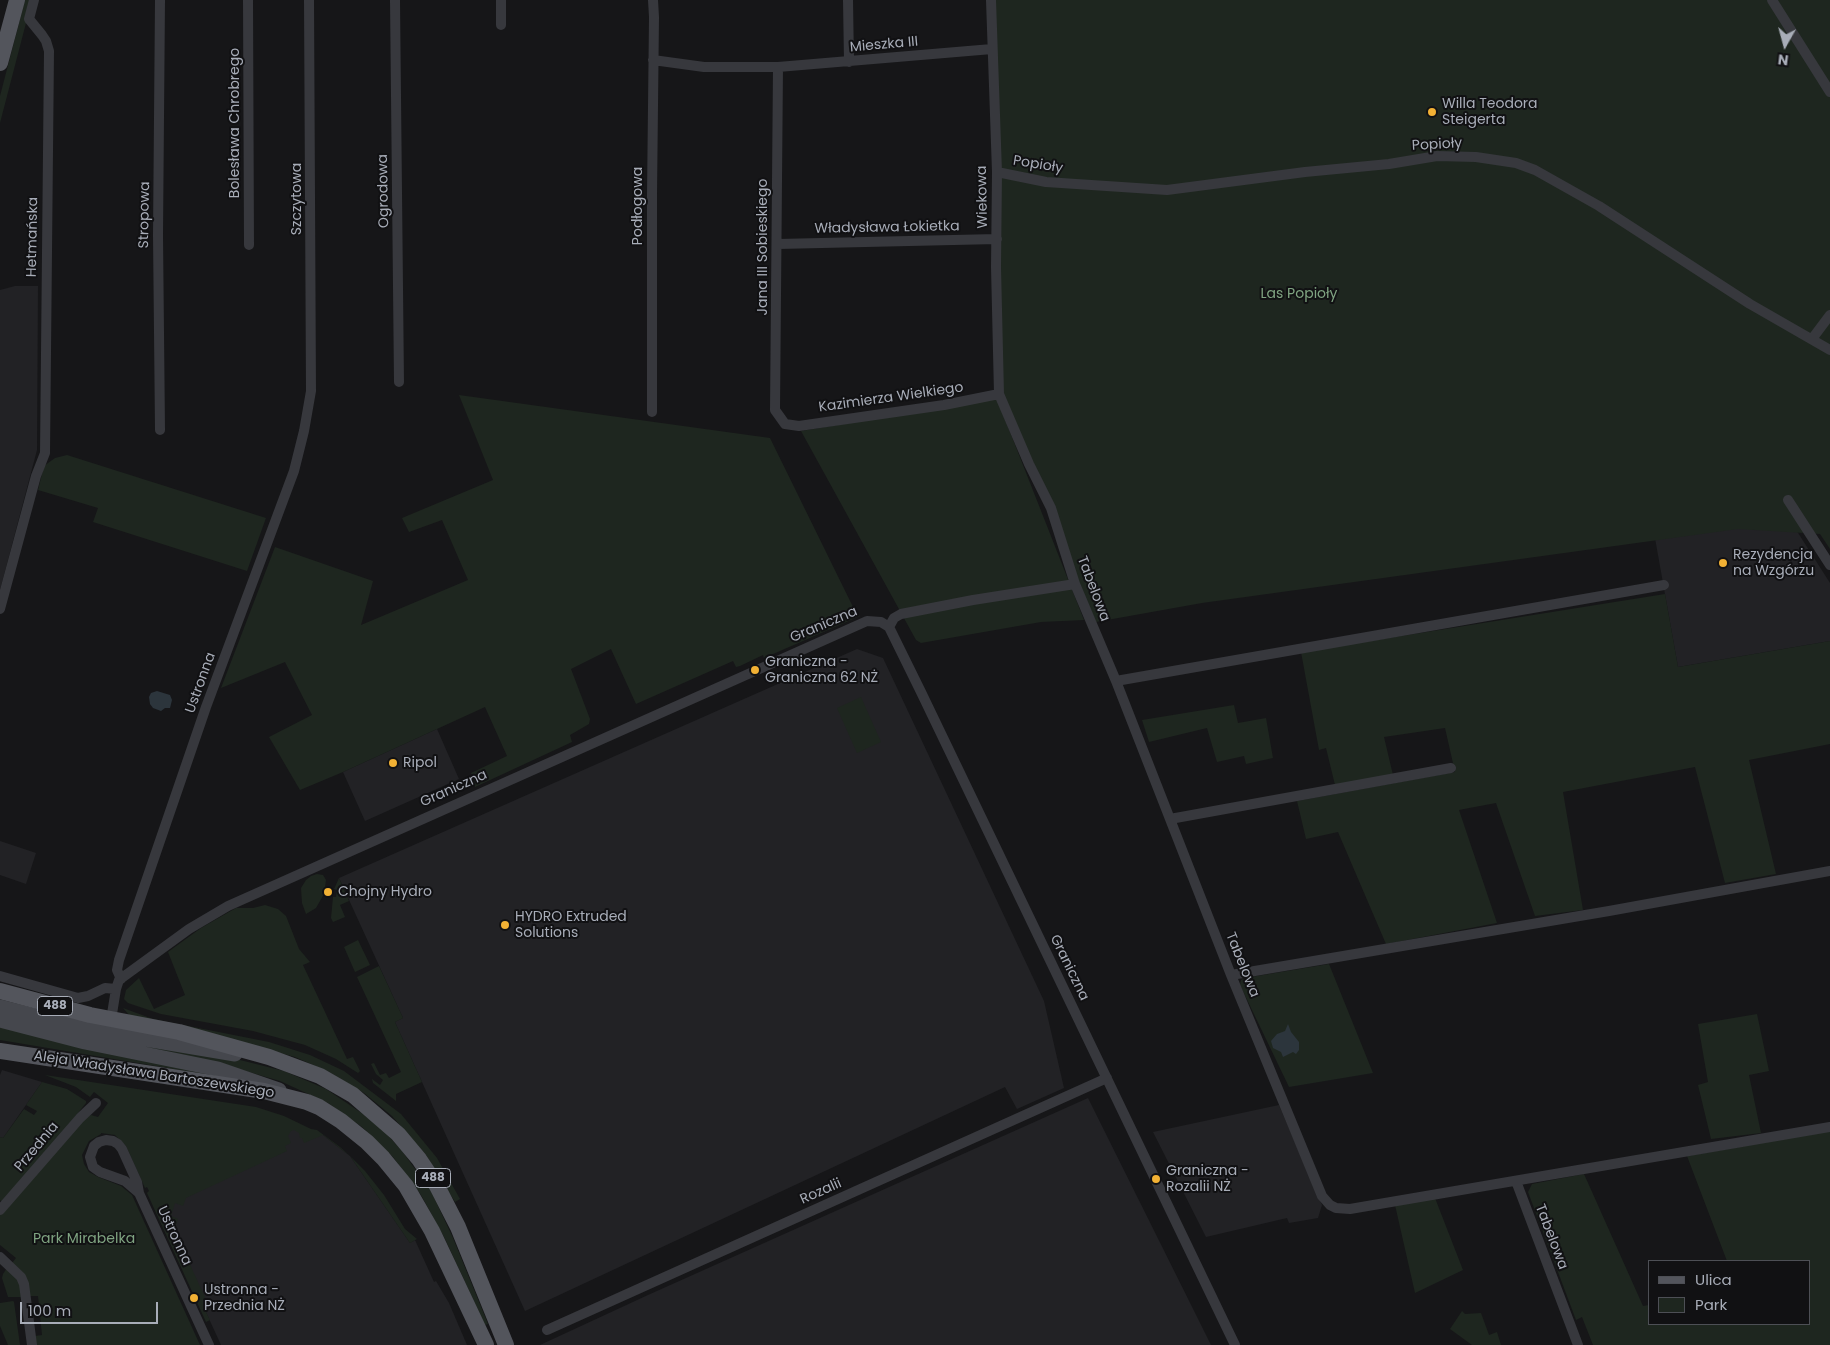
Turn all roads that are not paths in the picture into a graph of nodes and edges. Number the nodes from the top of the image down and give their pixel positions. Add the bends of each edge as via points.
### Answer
1 (17, 0) edge
2 (34, 0) edge
3 (160, 0) edge
4 (248, 0) edge
5 (309, 0) edge
6 (395, 0) edge
7 (501, 0) edge
8 (652, 0) edge
9 (848, 0) edge
10 (991, 0) edge
11 (1772, 0) edge
12 (501, 25) dead end
13 (992, 49) junction
14 (654, 60) junction
15 (849, 62) junction
16 (0, 63) edge
17 (778, 67) junction
18 (1830, 92) edge
19 (997, 172) junction
20 (997, 239) junction
21 (778, 244) junction
22 (249, 246) dead end
23 (1830, 315) edge
24 (1812, 339) junction
25 (1830, 350) edge
26 (399, 382) dead end
27 (1000, 394) junction
28 (310, 397) joint
29 (652, 412) dead end
30 (785, 424) joint
31 (160, 430) dead end
32 (1788, 500) dead end
33 (1830, 565) edge
34 (1075, 584) junction
35 (1664, 585) dead end
36 (0, 609) edge
37 (889, 627) junction
38 (1116, 681) junction
39 (1450, 768) dead end
40 (1170, 819) junction
41 (1830, 871) edge
42 (1231, 975) junction
43 (0, 976) edge
44 (121, 978) junction
45 (116, 989) junction
46 (0, 991) edge
47 (0, 1006) edge
48 (0, 1020) edge
49 (111, 1020) junction
50 (0, 1051) edge
51 (269, 1057) junction
52 (1107, 1078) junction
53 (307, 1102) junction
54 (96, 1103) dead end
55 (1830, 1127) edge
56 (1516, 1181) junction
57 (139, 1193) junction
58 (0, 1210) edge
59 (0, 1257) edge
60 (547, 1330) dead end
61 (32, 1345) edge
62 (208, 1345) edge
63 (486, 1345) edge
64 (506, 1345) edge
65 (1235, 1345) edge
66 (1578, 1345) edge

1 - 16 main road
2 - 36 street, Hetmańska via 29,19 46,41 49,51 45,453
3 - 31 street, Stropowa
4 - 22 street, Bolesława Chrobrego
5 - 28 street, Szczytowa
6 - 26 street, Ogrodowa
7 - 12 street
8 - 14 street, Podłogowa
9 - 15 street
10 - 13 street, Wiekowa
11 - 18 street
13 - 15 street, Mieszka III
13 - 19 street, Wiekowa
14 - 17 street, Mieszka III via 704,67
14 - 29 street, Podłogowa
15 - 17 street, Mieszka III
17 - 21 street, Jana III Sobieskiego
19 - 20 street, Wiekowa
19 - 24 street, Popioły via 1046,182 1167,190 1437,156 1516,163 1535,170 1599,206 1750,304
20 - 21 street, Władysława Łokietka
20 - 27 street, Wiekowa
21 - 30 street, Jana III Sobieskiego via 775,410
23 - 24 street
24 - 25 street, Popioły
27 - 30 street, Kazimierza Wielkiego via 799,426
27 - 34 street, Tabelowa via 1050,508
28 - 44 street, Ustronna via 294,471 206,707 119,960
32 - 33 street
34 - 37 street via 901,614
34 - 38 street, Tabelowa
35 - 38 street
37 - 44 street, Graniczna via 881,622 867,621 280,882 192,927
37 - 52 street, Graniczna
38 - 40 street, Tabelowa
39 - 40 street
40 - 42 street, Tabelowa
41 - 42 street
42 - 56 street, Tabelowa via 1318,1188 1330,1205 1350,1209
43 - 45 street via 78,998 105,988
44 - 45 street, Graniczna
45 - 49 street, Graniczna
46 - 49 main road, 488
47 - 51 main road via 115,1035
48 - 53 main road, Aleja Władysława Bartoszewskiego via 85,1042 218,1069 261,1082
49 - 51 main road, 488 via 179,1032
50 - 53 main road, Aleja Władysława Bartoszewskiego / 488 via 264,1090
51 - 64 main road, 488 via 320,1076 353,1095 408,1145 429,1173 451,1213
52 - 60 street, Rozalii
52 - 65 street, Graniczna
53 - 63 main road, Aleja Władysława Bartoszewskiego / 488 via 325,1110 353,1130 401,1180 432,1231
54 - 58 street, Przednia
55 - 56 street
56 - 66 street, Tabelowa
57 - 57 street, Ustronna via 118,1144 106,1140 94,1146 90,1157 94,1167 125,1181
57 - 62 street, Ustronna
59 - 61 street via 24,1284

